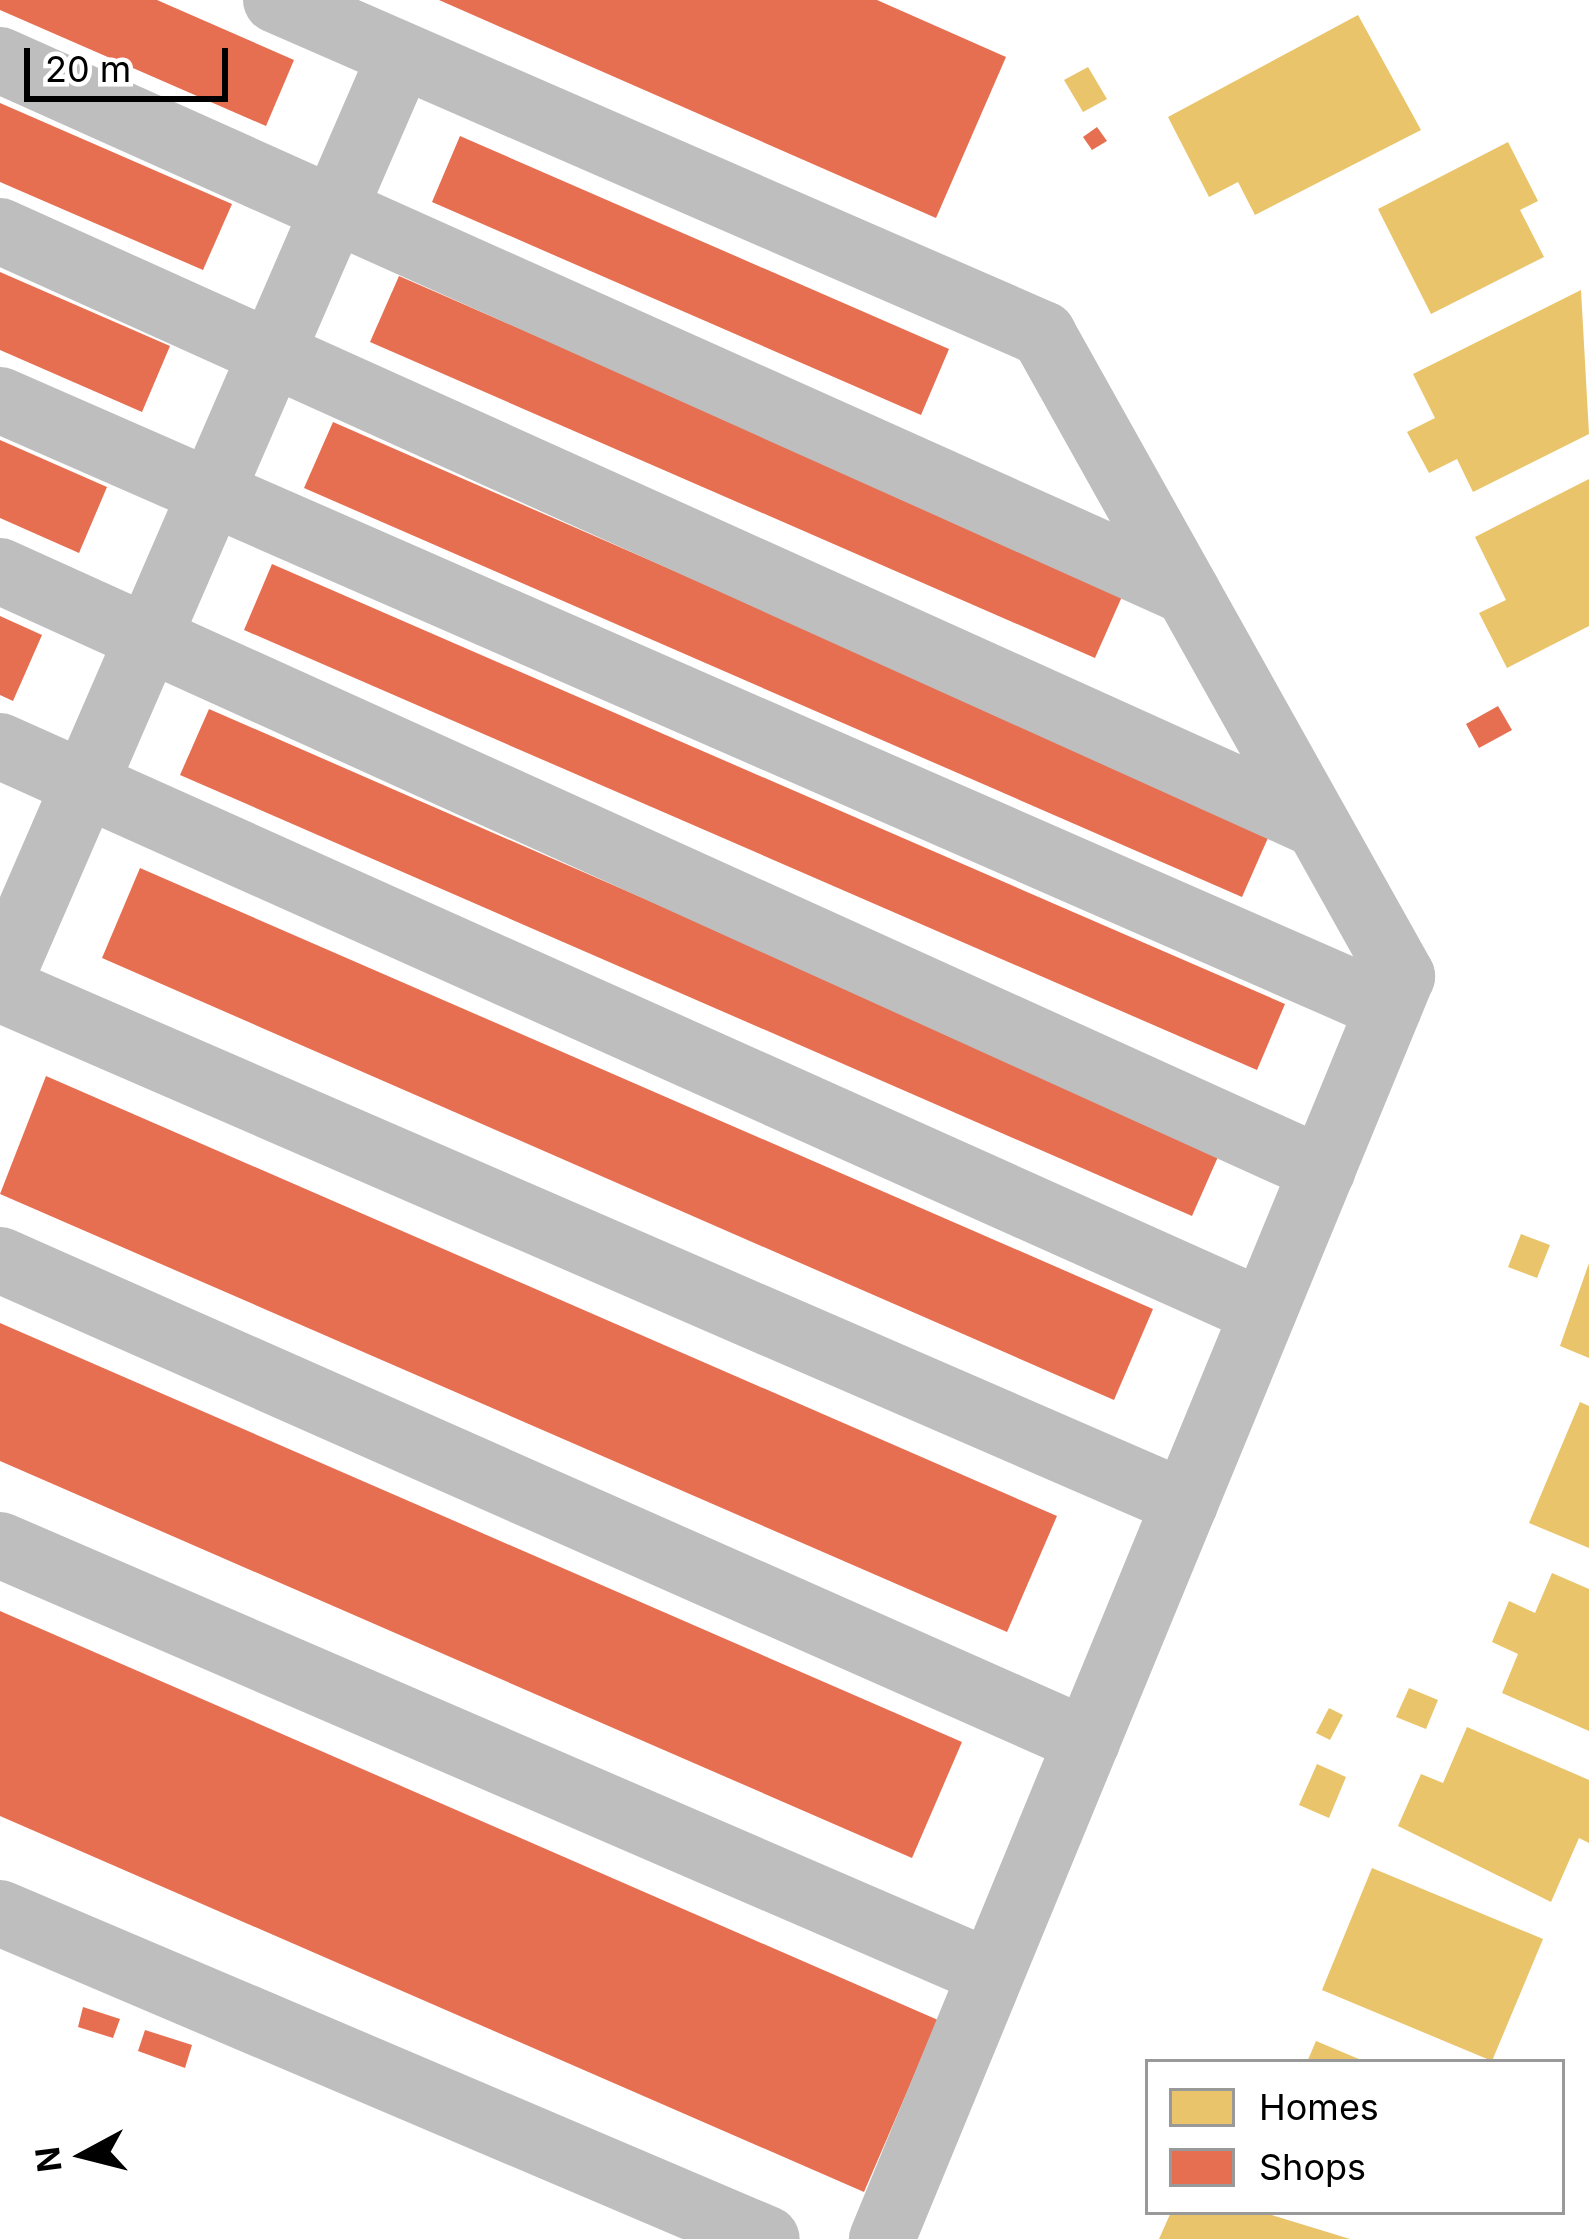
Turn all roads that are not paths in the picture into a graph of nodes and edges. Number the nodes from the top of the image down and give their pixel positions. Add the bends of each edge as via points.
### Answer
1 (276, 0) edge
2 (401, 55) junction
3 (0, 60) edge
4 (337, 202) junction
5 (0, 231) edge
6 (273, 350) junction
7 (0, 400) edge
8 (211, 494) junction
9 (0, 571) edge
10 (1186, 592) junction
11 (148, 636) junction
12 (0, 746) edge
13 (85, 784) junction
14 (1317, 825) junction
15 (0, 984) edge
16 (1389, 1008) junction
17 (1323, 1170) junction
18 (0, 1260) edge
19 (1264, 1312) junction
20 (1185, 1503) junction
21 (0, 1545) edge
22 (1087, 1741) junction
23 (0, 1913) edge
24 (991, 1973) junction
25 (767, 2239) edge
26 (882, 2239) edge

1 - 2 lane
2 - 4 lane
2 - 10 lane via 1042,334
3 - 4 lane
4 - 6 lane
4 - 10 lane
5 - 6 lane
6 - 8 lane
6 - 14 lane
7 - 8 lane
8 - 11 lane
8 - 16 lane
9 - 11 lane
10 - 14 lane
11 - 13 lane
11 - 17 lane
12 - 13 lane
13 - 15 lane
13 - 19 lane
14 - 16 lane via 1402,976
15 - 20 lane
16 - 17 lane
17 - 19 lane
18 - 22 lane
19 - 20 lane
20 - 22 lane
21 - 24 lane
22 - 24 lane
23 - 25 lane
24 - 26 lane

